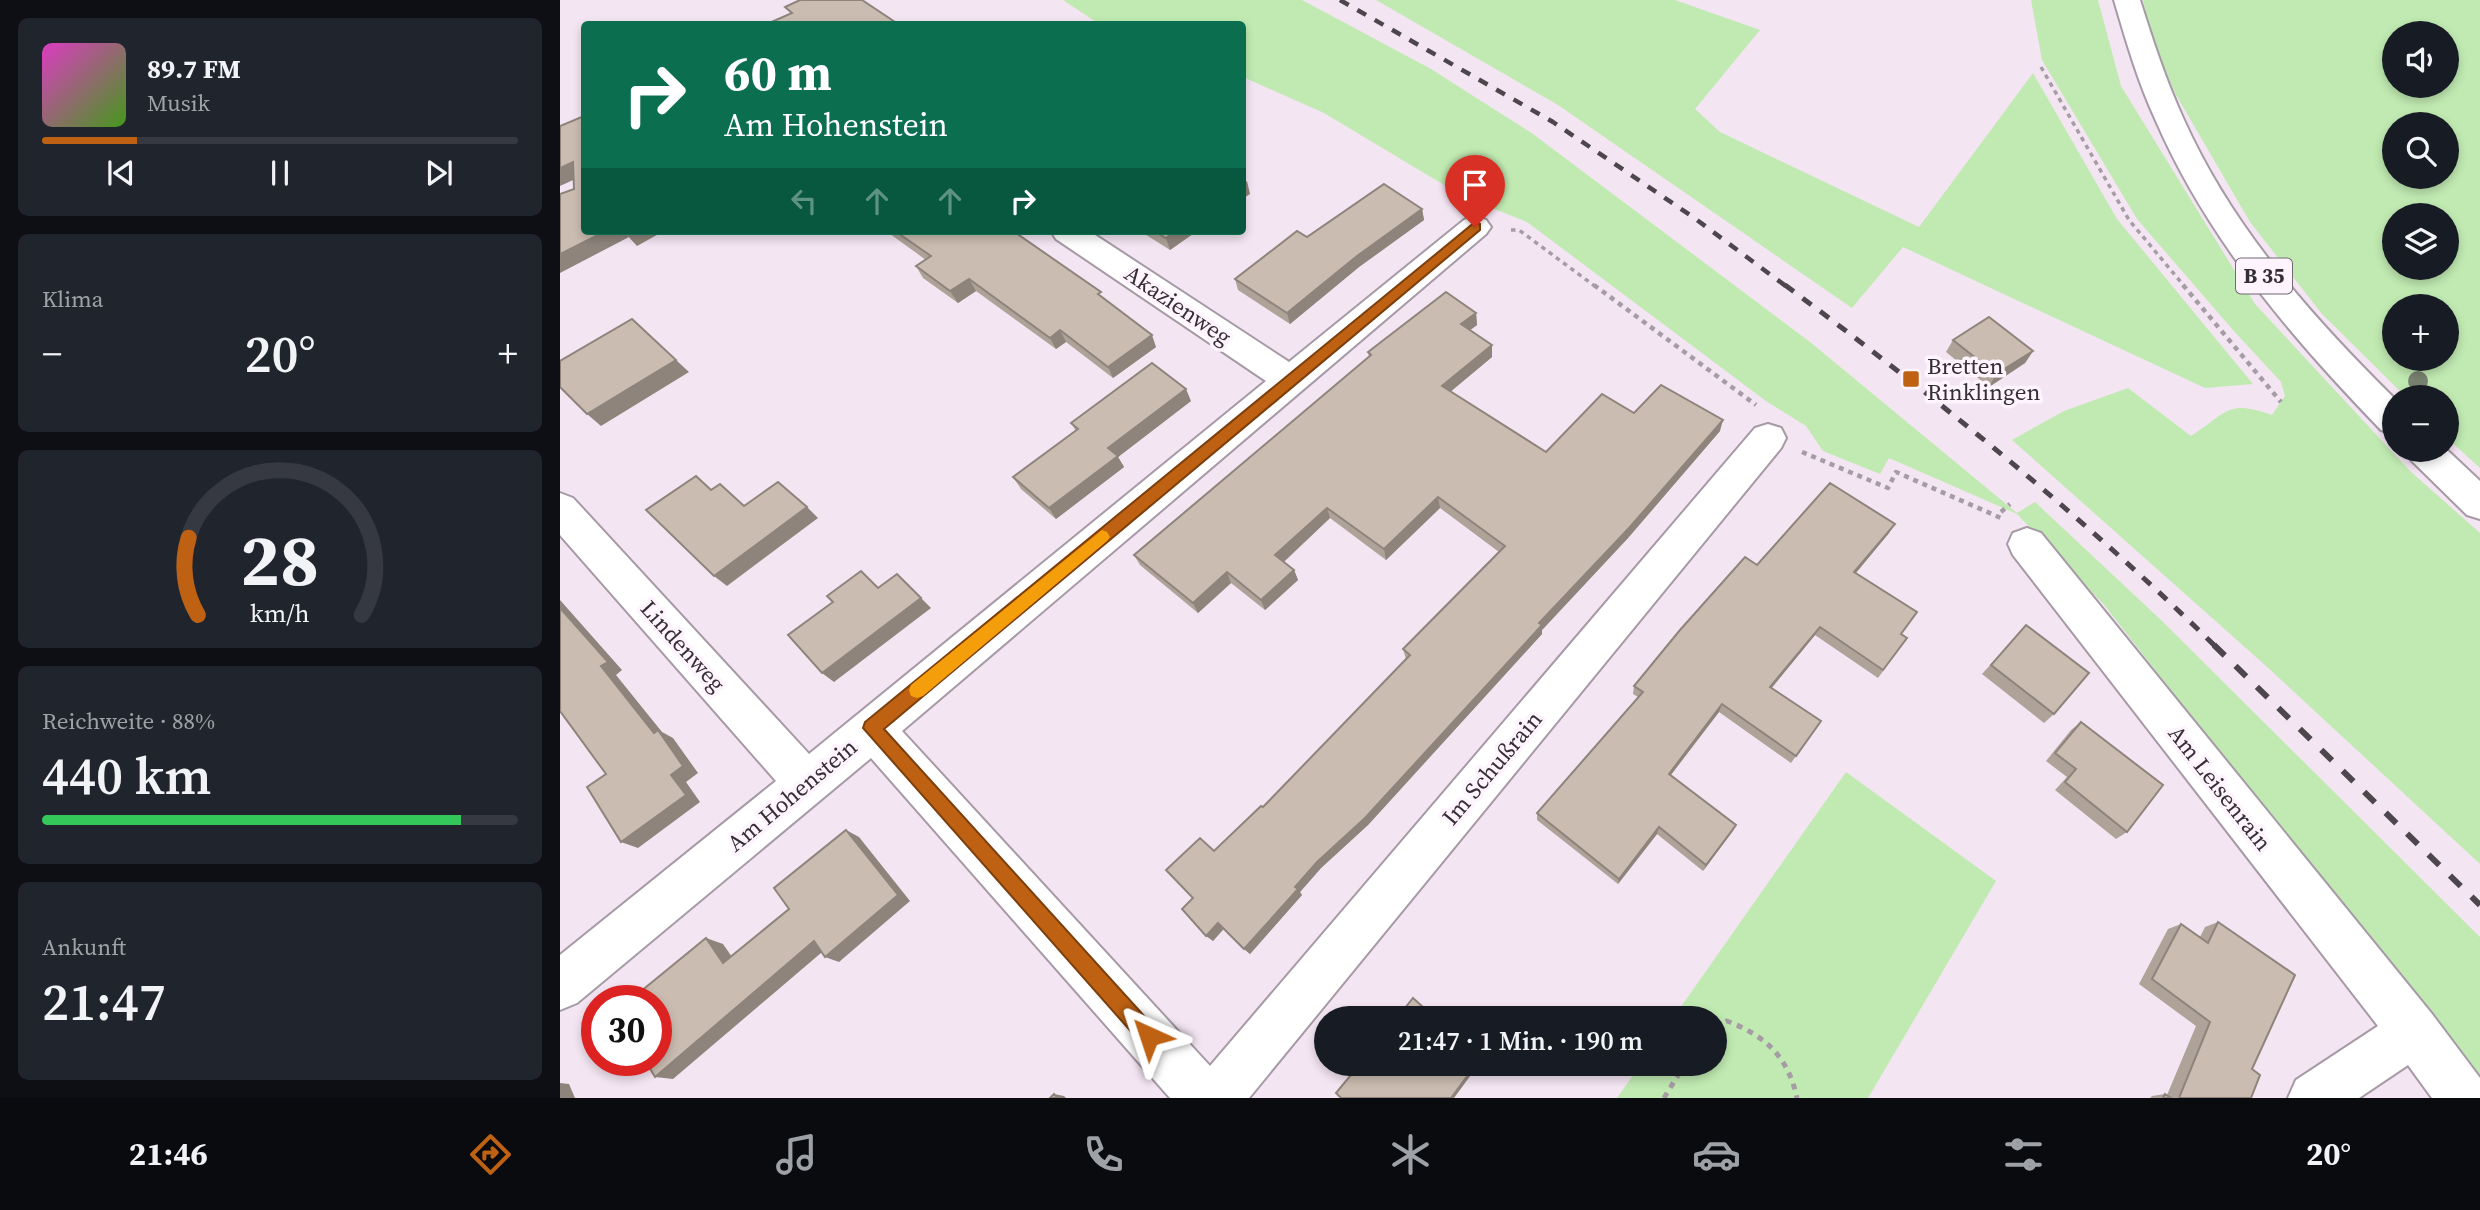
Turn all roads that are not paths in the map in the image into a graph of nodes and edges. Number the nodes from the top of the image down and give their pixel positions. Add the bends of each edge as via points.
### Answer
1 (2127, 0) edge
2 (1475, 227) road end
3 (1073, 235) edge
4 (1290, 380) junction
5 (2382, 409) edge
6 (1769, 439) road end
7 (2436, 462) edge
8 (2480, 504) edge
9 (560, 509) edge
10 (2012, 529) road end
11 (872, 728) junction
12 (806, 782) junction
13 (560, 986) edge
14 (2414, 1031) junction
15 (1205, 1098) edge
16 (1216, 1098) edge
17 (2314, 1098) edge
18 (2463, 1098) edge

1 - 5 street, B 35 via 2140,50 2183,154 2228,229 2286,305
2 - 4 street, Am Hohenstein
3 - 4 street, Akazienweg
4 - 11 street, Am Hohenstein
6 - 16 street, Im Schußrain
7 - 8 street
9 - 12 street, Lindenweg
10 - 14 street, Am Leisenrain
11 - 12 street, Am Hohenstein
11 - 15 street
12 - 13 street, Am Hohenstein
14 - 17 street
14 - 18 street, Am Leisenrain

